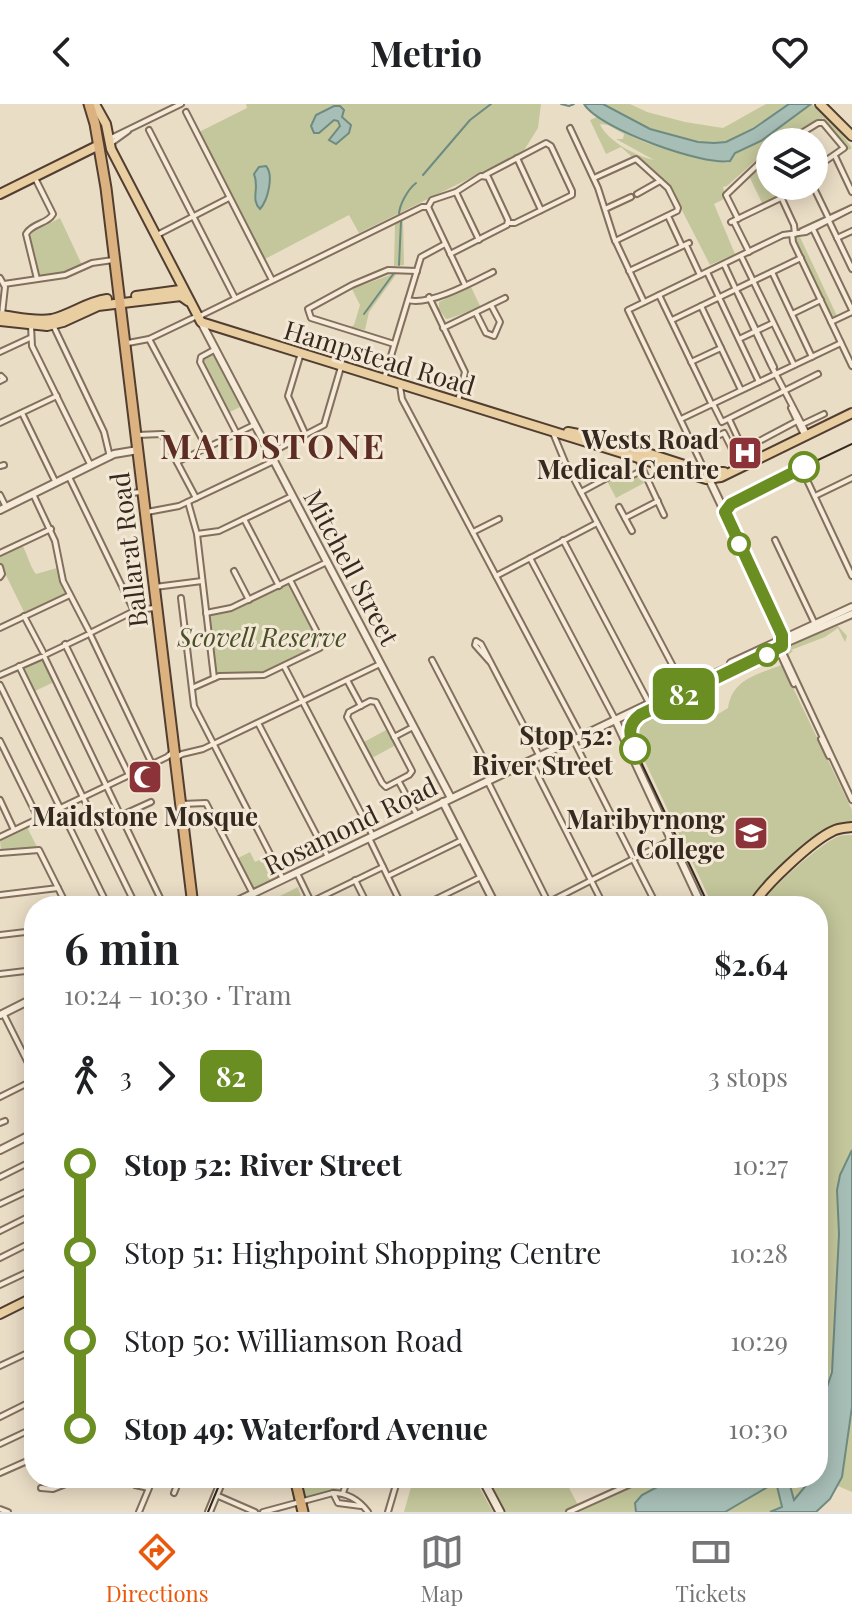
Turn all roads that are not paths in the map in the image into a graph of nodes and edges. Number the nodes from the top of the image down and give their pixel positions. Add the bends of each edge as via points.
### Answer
1 (181, 104) edge
2 (93, 105) edge
3 (824, 107) edge
4 (186, 112) dead end
5 (107, 128) junction
6 (570, 128) dead end
7 (130, 130) junction
8 (149, 130) dead end
9 (828, 130) edge
10 (121, 133) junction
11 (852, 136) edge
12 (104, 144) junction
13 (835, 156) junction
14 (517, 158) junction
15 (828, 160) edge
16 (756, 166) edge
17 (485, 175) junction
18 (35, 177) junction
19 (594, 178) junction
20 (660, 181) junction
21 (456, 192) junction
22 (852, 192) edge
23 (0, 194) edge
24 (229, 198) junction
25 (777, 200) edge
26 (782, 200) edge
27 (819, 200) edge
28 (428, 207) junction
29 (852, 208) edge
30 (605, 209) junction
31 (541, 210) junction
32 (193, 216) junction
33 (668, 216) junction
34 (828, 219) junction
35 (734, 221) junction
36 (508, 223) junction
37 (813, 229) junction
38 (852, 231) edge
39 (796, 234) junction
40 (156, 235) junction
41 (837, 238) junction
42 (479, 240) junction
43 (615, 241) junction
44 (445, 244) junction
45 (685, 244) junction
46 (749, 252) junction
47 (450, 254) junction
48 (741, 256) junction
49 (801, 258) junction
50 (115, 259) junction
51 (724, 264) junction
52 (852, 269) edge
53 (417, 271) junction
54 (629, 271) junction
55 (493, 272) dead end
56 (707, 272) junction
57 (772, 272) junction
58 (700, 275) junction
59 (0, 278) edge
60 (37, 279) junction
61 (272, 280) junction
62 (754, 281) junction
63 (4, 284) junction
64 (117, 284) junction
65 (465, 285) junction
66 (738, 292) junction
67 (181, 293) junction
68 (659, 295) junction
69 (429, 297) junction
70 (719, 297) junction
71 (235, 298) junction
72 (505, 298) dead end
73 (408, 300) junction
74 (821, 300) junction
75 (97, 301) junction
76 (120, 301) junction
77 (644, 302) junction
78 (107, 305) junction
79 (491, 305) junction
80 (701, 306) junction
81 (852, 311) edge
82 (476, 312) junction
83 (792, 314) junction
84 (197, 317) junction
85 (1, 318) edge
86 (123, 320) junction
87 (672, 320) junction
88 (52, 322) junction
89 (831, 322) junction
90 (32, 323) junction
91 (774, 323) junction
92 (215, 327) junction
93 (443, 328) junction
94 (756, 331) junction
95 (207, 335) junction
96 (30, 338) junction
97 (149, 339) junction
98 (739, 339) junction
99 (125, 343) junction
100 (841, 343) junction
101 (394, 344) junction
102 (721, 348) junction
103 (215, 349) junction
104 (0, 352) edge
105 (301, 353) junction
106 (812, 357) junction
107 (691, 362) junction
108 (794, 365) junction
109 (852, 366) edge
110 (341, 367) junction
111 (775, 372) junction
112 (818, 374) dead end
113 (384, 379) junction
114 (759, 382) junction
115 (404, 385) junction
116 (741, 390) junction
117 (785, 393) junction
118 (57, 396) junction
119 (458, 401) junction
120 (712, 404) junction
121 (22, 413) junction
122 (852, 413) edge
123 (824, 414) dead end
124 (681, 419) junction
125 (729, 419) junction
126 (0, 423) edge
127 (800, 423) junction
128 (255, 425) junction
129 (550, 430) junction
130 (237, 434) junction
131 (305, 434) junction
132 (137, 435) junction
133 (806, 436) junction
134 (694, 447) junction
135 (207, 448) junction
136 (138, 450) junction
137 (743, 450) junction
138 (269, 453) junction
139 (735, 454) junction
140 (110, 457) junction
141 (274, 461) junction
142 (177, 462) junction
143 (642, 463) junction
144 (91, 466) junction
145 (737, 468) junction
146 (707, 475) junction
147 (69, 477) junction
148 (806, 478) dead end
149 (852, 478) edge
150 (56, 483) junction
151 (143, 491) junction
152 (581, 492) junction
153 (33, 494) junction
154 (122, 494) dead end
155 (0, 495) edge
156 (292, 496) junction
157 (815, 496) junction
158 (196, 498) junction
159 (658, 501) junction
160 (188, 502) junction
161 (619, 507) dead end
162 (3, 509) edge
163 (146, 512) junction
164 (664, 515) dead end
165 (625, 518) junction
166 (244, 519) junction
167 (499, 519) dead end
168 (597, 523) junction
169 (51, 529) junction
170 (632, 531) dead end
171 (473, 532) junction
172 (197, 534) junction
173 (563, 540) junction
174 (775, 540) dead end
175 (0, 553) edge
176 (530, 558) junction
177 (327, 562) junction
178 (0, 567) edge
179 (234, 571) dead end
180 (1, 575) edge
181 (496, 576) junction
182 (852, 576) edge
183 (290, 580) junction
184 (202, 581) junction
185 (279, 586) junction
186 (155, 587) junction
187 (70, 595) junction
188 (181, 598) dead end
189 (249, 600) junction
190 (852, 607) edge
191 (158, 608) junction
192 (134, 611) junction
193 (206, 613) junction
194 (852, 614) edge
195 (24, 616) junction
196 (0, 627) edge
197 (817, 627) junction
198 (88, 632) junction
199 (781, 643) junction
200 (65, 644) junction
201 (42, 655) junction
202 (432, 660) dead end
203 (491, 663) junction
204 (380, 664) junction
205 (19, 666) junction
206 (284, 666) junction
207 (0, 675) edge
208 (214, 678) junction
209 (347, 680) junction
210 (0, 685) edge
211 (684, 687) junction
212 (192, 688) junction
213 (302, 701) junction
214 (649, 703) junction
215 (361, 706) junction
216 (615, 719) junction
217 (258, 723) junction
218 (413, 727) junction
219 (394, 737) junction
220 (577, 737) junction
221 (0, 741) edge
222 (213, 744) junction
223 (174, 754) junction
224 (539, 755) junction
225 (530, 760) junction
226 (152, 764) junction
227 (129, 775) junction
228 (490, 779) junction
229 (398, 781) junction
230 (106, 786) junction
231 (84, 797) junction
232 (451, 798) junction
233 (0, 800) edge
234 (852, 800) edge
235 (151, 802) dead end
236 (443, 802) junction
237 (181, 805) junction
238 (60, 808) junction
239 (417, 815) junction
240 (120, 816) junction
241 (38, 819) junction
242 (851, 828) edge
243 (14, 830) junction
244 (0, 837) edge
245 (371, 837) junction
246 (462, 840) junction
247 (671, 840) junction
248 (0, 854) edge
249 (328, 857) junction
250 (633, 859) junction
251 (383, 867) junction
252 (297, 873) junction
253 (388, 876) junction
254 (481, 877) junction
255 (283, 879) junction
256 (355, 880) junction
257 (591, 880) junction
258 (58, 888) junction
259 (253, 894) junction
260 (0, 895) edge
261 (62, 896) edge
262 (103, 896) edge
263 (131, 896) edge
264 (159, 896) edge
265 (192, 896) edge
266 (249, 896) edge
267 (308, 896) edge
268 (326, 896) edge
269 (363, 896) edge
270 (397, 896) edge
271 (442, 896) edge
272 (491, 896) edge
273 (546, 896) edge
274 (562, 896) edge
275 (599, 896) edge
276 (652, 896) edge
277 (697, 896) edge
278 (761, 896) edge
279 (24, 932) edge
280 (0, 935) edge
281 (24, 971) edge
282 (0, 974) edge
283 (24, 1003) edge
284 (2, 1014) edge
285 (24, 1058) edge
286 (24, 1084) edge
287 (0, 1097) edge
288 (24, 1138) edge
289 (0, 1150) edge
290 (24, 1165) edge
291 (0, 1177) edge
292 (24, 1193) edge
293 (0, 1204) edge
294 (24, 1219) edge
295 (0, 1231) edge
296 (24, 1246) edge
297 (0, 1258) edge
298 (24, 1274) edge
299 (0, 1285) edge
300 (24, 1302) edge
301 (0, 1314) edge
302 (24, 1355) edge
303 (0, 1366) edge
304 (24, 1405) edge
305 (0, 1417) edge
306 (24, 1433) edge
307 (0, 1444) edge
308 (24, 1462) edge
309 (0, 1473) edge
310 (41, 1488) dead end
311 (56, 1488) edge
312 (149, 1488) edge
313 (176, 1488) edge
314 (219, 1488) edge
315 (297, 1488) edge
316 (345, 1488) edge
317 (395, 1488) edge
318 (487, 1488) edge
319 (623, 1488) edge
320 (174, 1493) dead end
321 (333, 1493) junction
322 (343, 1493) junction
323 (216, 1495) junction
324 (363, 1506) junction
325 (584, 1507) junction
326 (302, 1508) edge
327 (0, 1509) edge
328 (252, 1511) edge
329 (8, 1512) edge
330 (139, 1512) edge
331 (209, 1512) edge
332 (263, 1512) edge
333 (368, 1512) edge
334 (388, 1512) edge
335 (500, 1512) edge
336 (569, 1512) edge
337 (575, 1512) edge

1 - 7 street
2 - 5 main road
2 - 12 highway, Ballarat Road
3 - 11 main road
4 - 24 street
5 - 10 street
5 - 12 main road
6 - 19 street
7 - 10 street
7 - 12 street
8 - 32 street
9 - 13 street via 844,147
10 - 12 street
12 - 18 main road
12 - 40 main road
12 - 50 highway, Ballarat Road
13 - 15 street
13 - 22 street
14 - 17 street
14 - 31 street
14 - 31 street via 549,143 562,168 573,193
16 - 35 street via 726,195
17 - 21 street
17 - 36 street
18 - 23 main road
18 - 60 street via 52,215 26,234
19 - 20 street via 636,159
19 - 30 street
20 - 30 street
20 - 33 street via 678,208
21 - 28 street via 432,200
21 - 42 street
24 - 32 street
24 - 61 street
25 - 35 street
26 - 39 street
27 - 34 street
28 - 44 street
28 - 61 street
29 - 34 street
30 - 43 street
31 - 36 street
32 - 40 street
32 - 71 street
33 - 43 street
33 - 45 street
34 - 37 street
34 - 39 street
34 - 41 street
35 - 46 street
36 - 42 street
37 - 39 street
37 - 81 street
38 - 41 street
39 - 46 street
39 - 49 street
40 - 67 main road
41 - 52 street
42 - 47 street
43 - 54 street
44 - 47 street
44 - 53 street via 423,256
45 - 54 street
45 - 58 street
46 - 48 street
47 - 65 street
48 - 51 street
48 - 62 street
49 - 57 street
49 - 74 street
50 - 60 street
50 - 64 highway, Ballarat Road
51 - 56 street
51 - 66 street
53 - 73 street
53 - 101 street via 388,270 308,309 311,318
54 - 77 street
55 - 65 street
56 - 58 street
56 - 70 street
57 - 62 street
57 - 83 street
58 - 68 street
59 - 63 street
60 - 63 street
61 - 71 street
62 - 66 street
62 - 91 street
63 - 85 street
64 - 75 main road
64 - 76 highway, Ballarat Road
65 - 69 street
66 - 70 street
66 - 94 street
67 - 76 main road
67 - 84 main road, Mitchell Street
68 - 77 street
68 - 87 street
69 - 73 street
69 - 93 street
70 - 80 street
70 - 98 street
71 - 84 street
72 - 79 street
73 - 101 street
74 - 83 street
74 - 89 street
75 - 76 main road
75 - 88 main road
76 - 78 main road
76 - 86 highway, Ballarat Road
77 - 124 street via 628,310
78 - 86 main road
78 - 88 main road
79 - 82 street
79 - 82 street via 500,322 494,336 486,333
80 - 87 street
80 - 102 street
81 - 89 street
82 - 93 street
83 - 106 street
84 - 92 main road, Hampstead Road
84 - 95 street, Mitchell Street
84 - 97 street
85 - 90 main road
86 - 99 highway, Ballarat Road
87 - 107 street
88 - 90 main road
88 - 140 street
89 - 100 street
90 - 96 street
91 - 94 street
91 - 108 street
92 - 95 street
92 - 105 main road, Hampstead Road
93 - 119 street via 465,374
94 - 98 street
94 - 111 street
95 - 103 street, Mitchell Street
96 - 104 street
96 - 118 street
97 - 99 street
97 - 135 street
98 - 114 street
99 - 132 highway, Ballarat Road
100 - 106 street
100 - 109 street
101 - 113 street
102 - 107 street
102 - 116 street
103 - 128 street, Mitchell Street
103 - 130 street via 200,362
105 - 110 main road, Hampstead Road
105 - 131 street via 288,396
106 - 108 street
107 - 120 street
108 - 111 street
110 - 113 main road, Hampstead Road
110 - 131 street via 325,422
111 - 114 street
111 - 117 street
112 - 117 street
113 - 115 main road, Hampstead Road
114 - 116 street
115 - 119 main road, Hampstead Road
115 - 171 street via 400,395
116 - 120 street
117 - 125 street
117 - 127 street
118 - 121 street
118 - 144 street
119 - 129 main road, Hampstead Road
120 - 124 street
120 - 125 street via 722,422
121 - 126 street
121 - 150 street
122 - 133 main road
123 - 127 street
124 - 134 street
125 - 137 street
127 - 133 street
127 - 137 street
128 - 130 street
128 - 138 street, Mitchell Street
129 - 143 main road, Hampstead Road
129 - 146 main road, Hampstead Road via 592,436
129 - 152 street
130 - 135 street
131 - 138 street
132 - 136 highway, Ballarat Road
132 - 142 street via 162,434
133 - 145 main road
134 - 139 street via 724,433
134 - 146 street
135 - 142 street
136 - 140 street
136 - 151 highway, Ballarat Road
137 - 139 street
138 - 141 street, Mitchell Street
139 - 145 street
140 - 144 street
141 - 156 street, Mitchell Street
141 - 158 street
142 - 158 street
143 - 146 main road, Hampstead Road
143 - 152 street via 631,476 617,472
143 - 159 street
144 - 147 street
145 - 146 main road via 719,478
146 - 199 street
147 - 150 street
147 - 192 street
148 - 157 street
149 - 157 street
150 - 153 street
151 - 154 street
151 - 163 highway, Ballarat Road
152 - 168 street
153 - 162 street
153 - 169 street
155 - 162 street
156 - 166 street
156 - 177 street, Mitchell Street
157 - 182 street
158 - 160 street
159 - 164 street
159 - 165 street
160 - 163 street
160 - 172 street
161 - 165 street
163 - 186 highway, Ballarat Road
165 - 170 street
166 - 172 street
166 - 185 street
167 - 171 street
168 - 173 street
168 - 211 street
169 - 175 street
169 - 187 street
171 - 181 street
172 - 184 street
173 - 176 street
173 - 214 street
174 - 197 street
176 - 181 street
176 - 216 street
177 - 183 street
177 - 204 street, Mitchell Street
178 - 180 street
179 - 189 street
181 - 220 street
183 - 185 street
183 - 206 street via 322,643
184 - 186 street
184 - 193 street
185 - 189 street
186 - 191 highway, Ballarat Road
187 - 195 street
187 - 198 street
188 - 212 street
189 - 193 street
190 - 197 street, Rosamond Road
191 - 192 street
191 - 223 highway, Ballarat Road
192 - 198 street
193 - 208 street
194 - 197 street, Rosamond Road
195 - 196 street
195 - 201 street
197 - 199 street, Rosamond Road
198 - 200 street
198 - 226 street
199 - 211 street, Rosamond Road
199 - 234 street
200 - 201 street
200 - 227 street
201 - 205 street
201 - 230 street
202 - 228 street
203 - 203 street via 475,645 476,641 480,642
203 - 224 street
204 - 209 street
204 - 218 street, Mitchell Street
205 - 207 street
205 - 231 street
206 - 208 street via 258,676
206 - 213 street
208 - 212 street
209 - 213 street
209 - 215 street
210 - 238 street
211 - 214 street, Rosamond Road
212 - 222 street via 194,706
213 - 217 street
213 - 245 street
214 - 216 street, Rosamond Road
215 - 219 street via 375,701
215 - 229 street via 347,719 382,785
216 - 220 street, Rosamond Road
216 - 247 street
217 - 222 street
217 - 249 street
218 - 219 street
218 - 232 street, Mitchell Street
219 - 229 street via 412,771
220 - 224 street, Rosamond Road
220 - 250 street
221 - 241 street
222 - 223 street
222 - 255 street
223 - 226 street
223 - 237 highway, Ballarat Road
224 - 225 street, Rosamond Road
225 - 228 street, Rosamond Road
225 - 257 street
226 - 227 street
227 - 230 street
228 - 232 street, Rosamond Road
228 - 273 street
229 - 239 street
230 - 231 street
230 - 240 street
231 - 238 street
231 - 263 street
232 - 236 street, Rosamond Road
233 - 243 street
235 - 240 street
236 - 239 street, Rosamond Road
236 - 246 street
237 - 259 street via 206,803
237 - 265 highway, Ballarat Road
238 - 241 street
238 - 262 street
239 - 245 street, Rosamond Road
240 - 264 street
241 - 243 street
242 - 278 main road via 824,837
243 - 244 street
245 - 249 street, Rosamond Road
245 - 251 street
246 - 253 street
246 - 254 street
247 - 250 street
247 - 277 street
248 - 258 street via 41,853
249 - 252 street, Rosamond Road
250 - 257 street
250 - 276 street
251 - 253 street
251 - 256 street
252 - 255 street, Rosamond Road
252 - 267 street
253 - 270 street
254 - 271 street
254 - 272 street
255 - 259 street, Rosamond Road
256 - 268 street
256 - 269 street
257 - 274 street
257 - 275 street
258 - 260 street
258 - 261 street
259 - 266 street, Rosamond Road
279 - 280 street
281 - 282 street
283 - 284 street
284 - 285 street
286 - 287 street
288 - 289 street
290 - 291 street
292 - 293 street
294 - 295 street
296 - 297 street
298 - 299 street
300 - 301 main road
302 - 303 street
304 - 305 street
306 - 307 street
308 - 309 street
310 - 311 street
312 - 330 street
313 - 320 street
314 - 323 street
315 - 326 highway
316 - 322 street
317 - 334 street
318 - 335 main road
319 - 325 street
321 - 322 street
321 - 324 street via 338,1503
321 - 326 street
322 - 324 street
323 - 328 street
323 - 331 street
324 - 333 street
325 - 336 street
325 - 337 street
326 - 332 street
327 - 329 street

